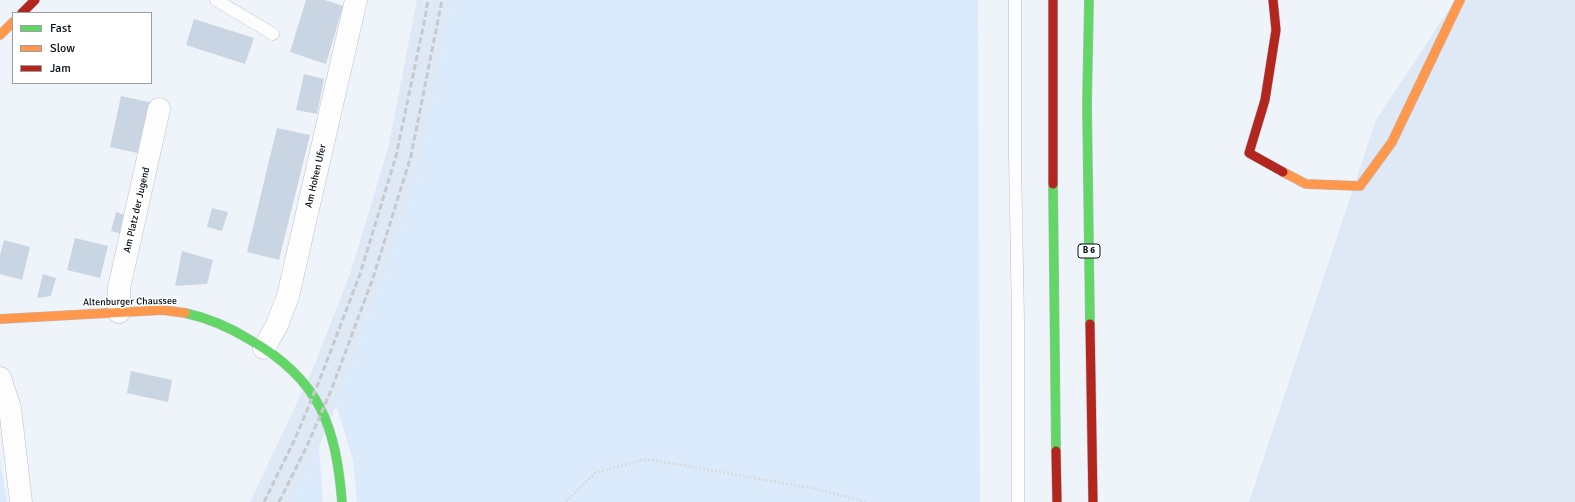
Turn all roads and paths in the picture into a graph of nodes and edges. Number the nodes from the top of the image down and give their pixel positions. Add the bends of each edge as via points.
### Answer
1 (35, 0) edge
2 (216, 0) edge
3 (356, 0) edge
4 (1015, 0) edge
5 (1053, 0) edge
6 (1089, 0) edge
7 (1273, 0) edge
8 (1460, 0) edge
9 (23, 12) edge
10 (12, 23) edge
11 (273, 34) dead end
12 (0, 35) edge
13 (159, 109) dead end
14 (119, 312) junction
15 (0, 319) edge
16 (264, 348) junction
17 (0, 378) edge
18 (21, 502) edge
19 (342, 502) edge
20 (566, 502) edge
21 (865, 502) edge
22 (1018, 502) edge
23 (1057, 502) edge
24 (1093, 502) edge

1 - 9 main road
2 - 11 lane
3 - 16 street, Am Hohen Ufer via 288,296 277,325
4 - 22 lane
5 - 23 main road via 1052,136
6 - 24 main road, B 6 via 1087,104
7 - 8 main road via 1276,30 1265,100 1249,153 1306,184 1360,186 1392,142
10 - 12 main road
13 - 14 street, Am Platz der Jugend via 119,288
14 - 15 main road, Altenburger Chaussee
14 - 16 main road, Altenburger Chaussee via 163,310 196,315 235,331
16 - 19 main road, Altenburger Chaussee via 289,367 320,406 339,466
17 - 18 street via 10,408
20 - 21 path via 595,473 647,459 816,489

